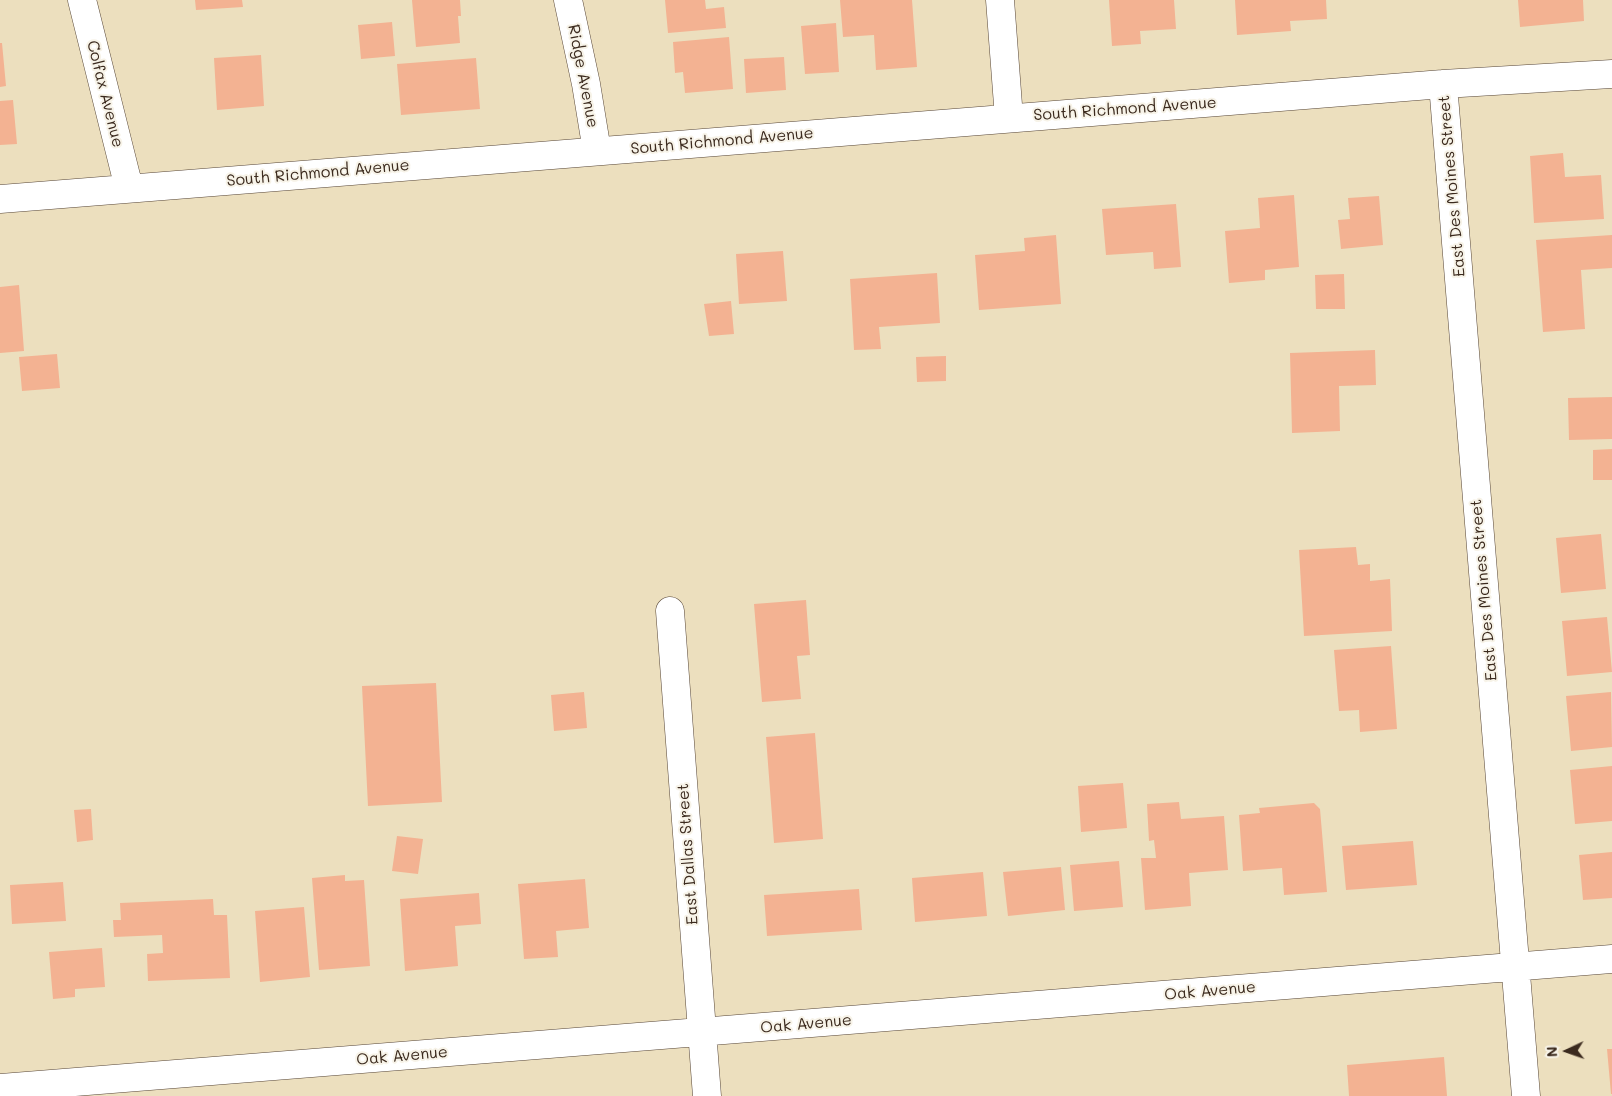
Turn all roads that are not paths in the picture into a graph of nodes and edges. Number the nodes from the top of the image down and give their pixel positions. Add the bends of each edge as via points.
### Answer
1 (82, 0) edge
2 (568, 0) edge
3 (1000, 0) edge
4 (1612, 74) edge
5 (1443, 84) junction
6 (1009, 118) junction
7 (596, 151) junction
8 (129, 188) junction
9 (0, 199) edge
10 (670, 611) dead end
11 (1612, 959) edge
12 (1515, 967) junction
13 (702, 1032) junction
14 (0, 1088) edge
15 (707, 1096) edge
16 (1526, 1096) edge

1 - 8 street, Colfax Avenue
2 - 7 street, Ridge Avenue
3 - 6 street
4 - 5 street, South Richmond Avenue
5 - 6 street, South Richmond Avenue
5 - 12 street, East Des Moines Street
6 - 7 street, South Richmond Avenue
7 - 8 street, South Richmond Avenue
8 - 9 street, South Richmond Avenue
10 - 13 street, East Dallas Street
11 - 12 street, Oak Avenue
12 - 13 street, Oak Avenue
12 - 16 street, East Des Moines Street
13 - 14 street, Oak Avenue
13 - 15 street, East Dallas Street

